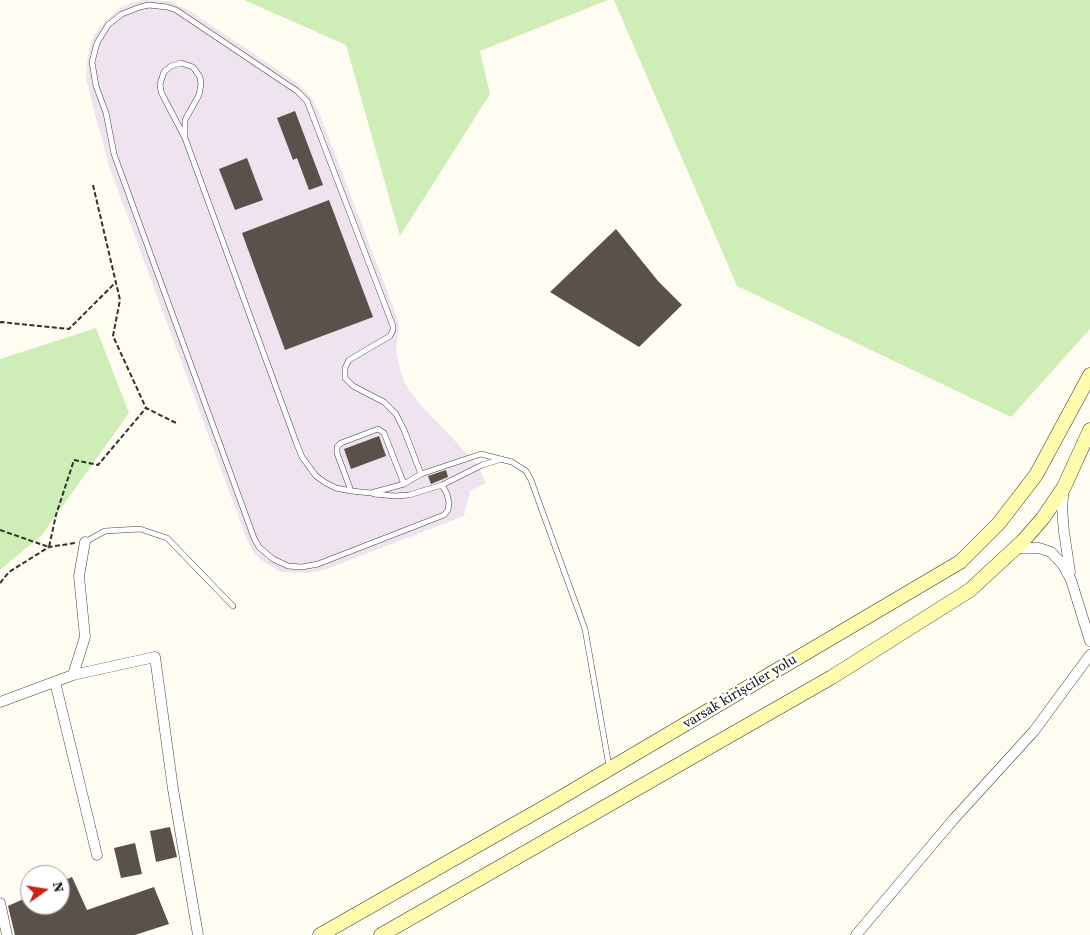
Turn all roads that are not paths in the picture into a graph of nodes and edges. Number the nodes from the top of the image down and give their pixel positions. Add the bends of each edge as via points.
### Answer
1 (185, 138) junction
2 (1090, 375) edge
3 (1090, 430) edge
4 (502, 459) junction
5 (421, 474) junction
6 (404, 484) junction
7 (442, 485) junction
8 (1064, 487) junction
9 (351, 491) junction
10 (371, 493) junction
11 (85, 542) joint
12 (1015, 548) junction
13 (1071, 580) junction
14 (233, 606) dead end
15 (1090, 641) edge
16 (1090, 655) edge
17 (73, 676) junction
18 (55, 682) junction
19 (0, 702) edge
20 (609, 769) junction
21 (97, 855) dead end
22 (0, 903) edge
23 (7, 935) edge
24 (198, 935) edge
25 (320, 935) edge
26 (381, 935) edge
27 (856, 935) edge

1 - 1 lane via 164,99 160,84 167,68 181,63 193,67 201,84 199,95 185,120
1 - 9 lane via 302,457 308,468 326,483
2 - 20 street, varsak kirişciler yolu via 1031,482 999,524 960,562
3 - 8 street
4 - 5 lane via 475,455
4 - 7 lane
4 - 20 lane via 519,465 531,480 585,629
5 - 6 lane
5 - 7 lane via 396,414 384,402 353,386 345,378 345,368 350,360 390,336 393,326 307,101 297,91 176,10 140,6 122,14 97,42 92,62 96,86 106,114 114,154 259,547 288,566 318,564 444,515 449,504
6 - 9 lane via 384,433 378,429 337,447
6 - 10 lane
7 - 10 lane via 402,496
8 - 12 street via 1043,518
8 - 13 street via 1062,508
9 - 10 lane
11 - 14 lane via 104,531 140,529 167,538
11 - 17 street via 79,576 85,637
12 - 13 street via 1039,548 1051,552
12 - 26 street via 970,590 832,676
13 - 15 street
16 - 27 street via 1034,731
17 - 18 street
17 - 24 street via 155,657
18 - 19 street
18 - 21 street
20 - 25 street, varsak kirişciler yolu
22 - 23 street

